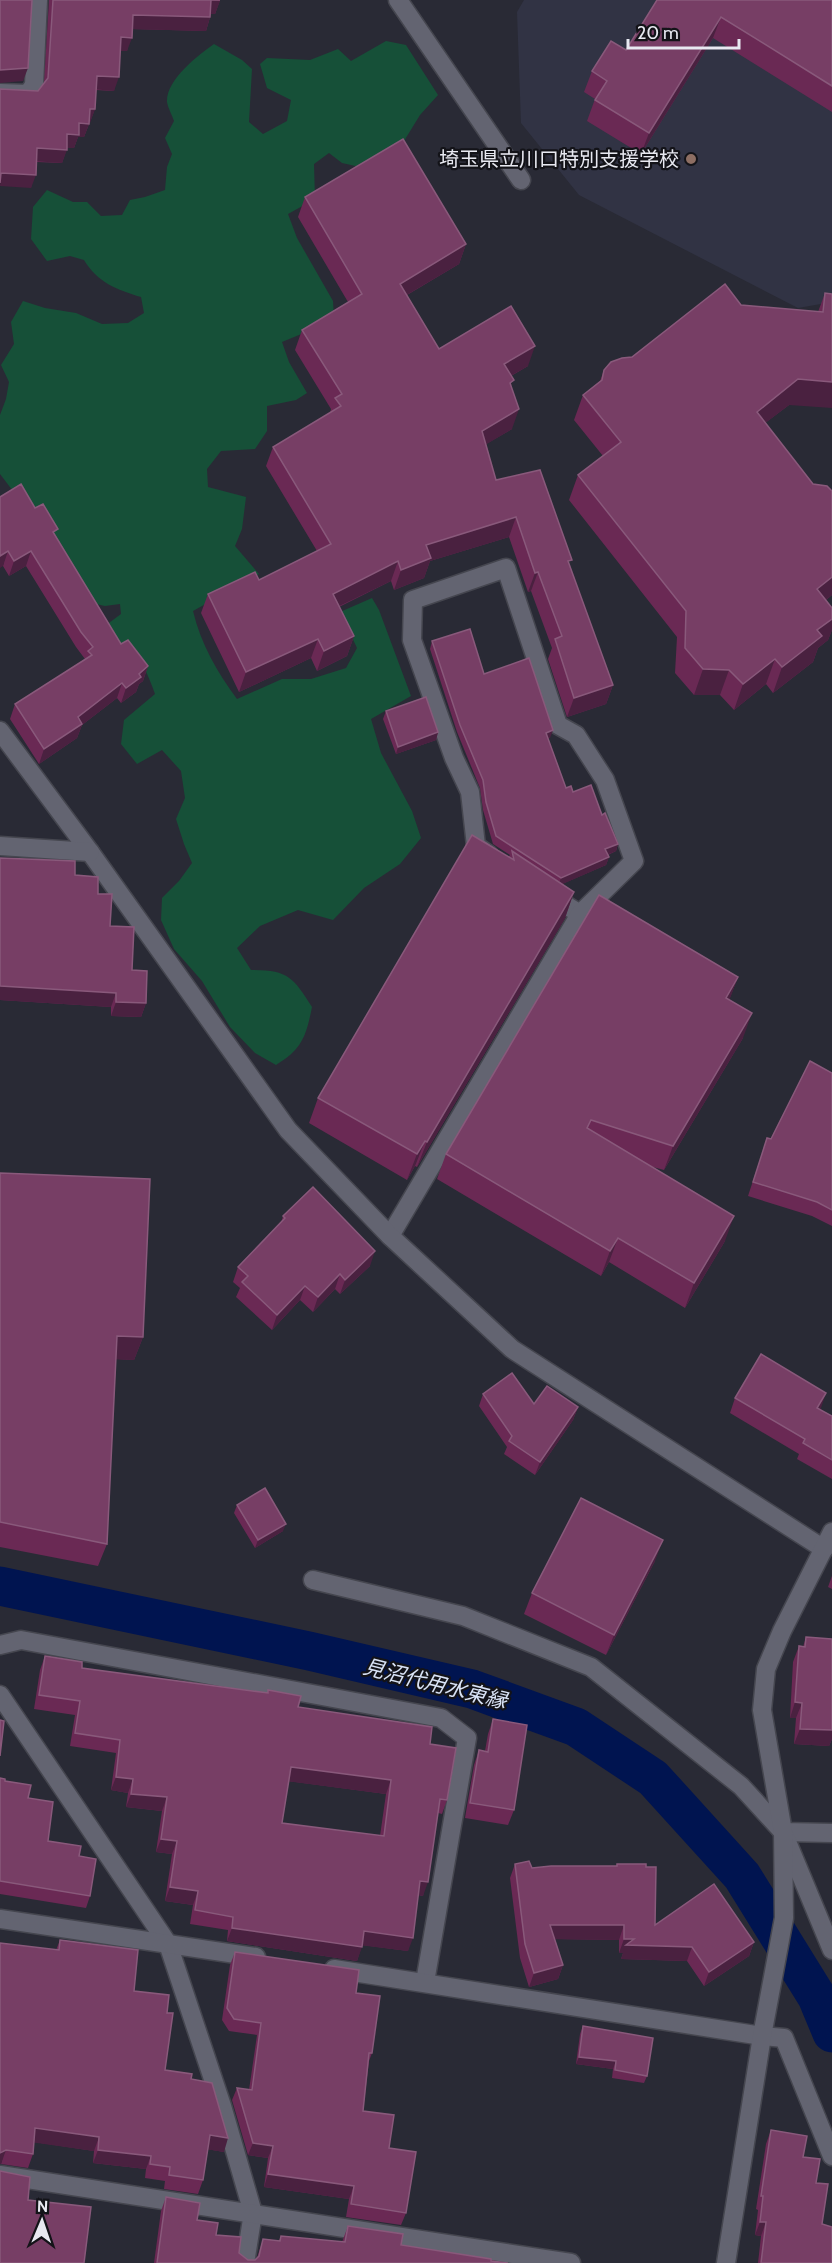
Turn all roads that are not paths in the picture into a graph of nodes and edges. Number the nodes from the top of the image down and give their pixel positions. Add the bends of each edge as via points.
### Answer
1 (38, 0) edge
2 (398, 0) edge
3 (0, 93) edge
4 (520, 180) dead end
5 (0, 731) edge
6 (0, 846) edge
7 (90, 852) junction
8 (504, 865) edge
9 (533, 883) edge
10 (580, 914) junction
11 (390, 1236) junction
12 (832, 1532) edge
13 (824, 1549) junction
14 (313, 1580) dead end
15 (0, 1646) edge
16 (0, 1695) edge
17 (783, 1832) junction
18 (832, 1833) edge
19 (0, 1919) edge
20 (168, 1944) junction
21 (832, 1950) edge
22 (273, 1959) edge
23 (320, 1966) edge
24 (425, 1982) junction
25 (762, 2036) junction
26 (832, 2156) edge
27 (0, 2175) edge
28 (253, 2213) junction
29 (245, 2263) edge
30 (571, 2263) edge
31 (726, 2263) edge

1 - 3 street via 34,85 28,94
2 - 4 street
5 - 7 street
6 - 7 street
7 - 11 street via 288,1130
8 - 10 street via 476,846 470,792 412,640 413,600 506,568 558,725 576,735 605,780 634,861
9 - 10 street
10 - 11 street
11 - 13 street via 513,1349
12 - 13 street
13 - 17 street via 766,1669 762,1710
14 - 17 street via 463,1616 591,1667 741,1786
15 - 24 street via 21,1640 441,1718 467,1738
16 - 20 street
17 - 18 street
17 - 21 street
17 - 25 street via 784,1918
19 - 20 street
20 - 22 street
20 - 28 street
23 - 24 street
24 - 25 street
25 - 26 street via 784,2038
25 - 31 street
27 - 28 street
28 - 29 street
28 - 30 street

